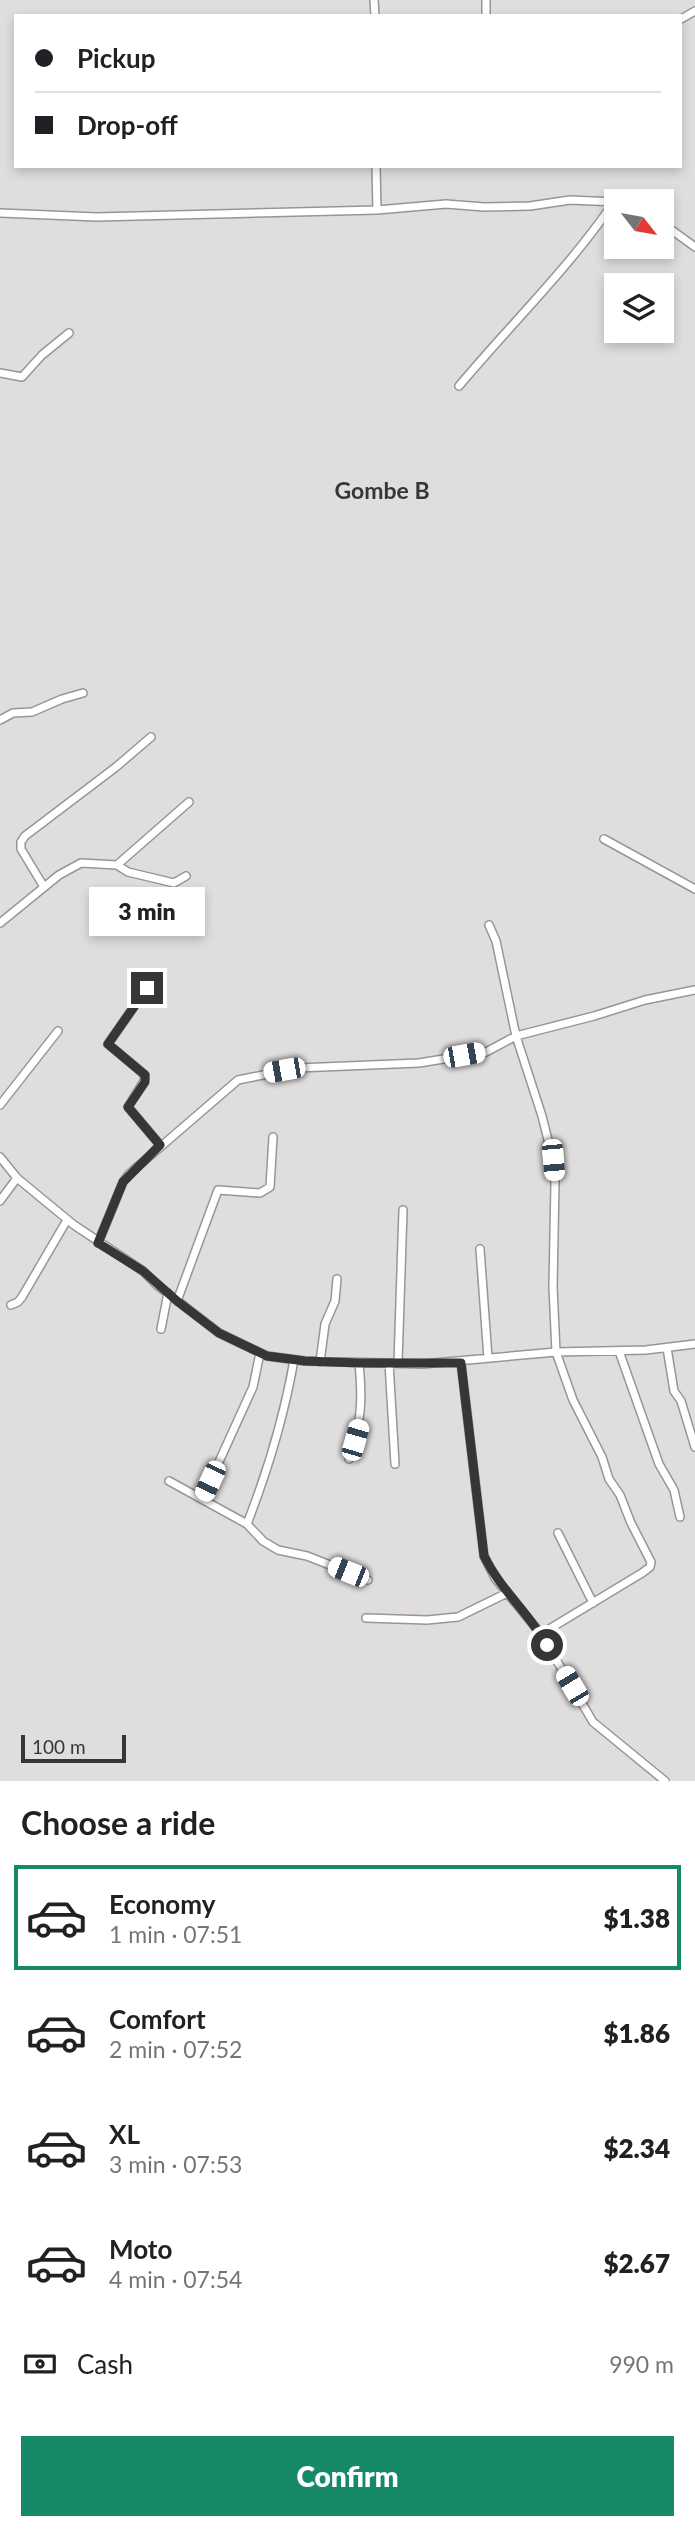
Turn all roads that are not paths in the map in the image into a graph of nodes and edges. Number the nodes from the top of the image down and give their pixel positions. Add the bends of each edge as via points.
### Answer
1 (376, 168) edge
2 (604, 202) edge
3 (377, 210) junction
4 (0, 213) edge
5 (604, 218) edge
6 (674, 232) edge
7 (695, 247) edge
8 (69, 333) dead end
9 (0, 373) edge
10 (460, 386) dead end
11 (83, 693) dead end
12 (0, 720) edge
13 (151, 737) dead end
14 (189, 802) dead end
15 (604, 839) dead end
16 (117, 865) junction
17 (186, 876) dead end
18 (44, 887) junction
19 (695, 889) edge
20 (0, 923) edge
21 (489, 925) dead end
22 (147, 988) dead end
23 (695, 990) edge
24 (58, 1031) dead end
25 (516, 1036) junction
26 (0, 1105) edge
27 (273, 1136) dead end
28 (160, 1145) junction
29 (0, 1157) edge
30 (17, 1178) junction
31 (0, 1201) edge
32 (403, 1210) dead end
33 (67, 1220) junction
34 (98, 1243) junction
35 (480, 1249) dead end
36 (337, 1279) dead end
37 (168, 1293) junction
38 (177, 1301) junction
39 (11, 1306) dead end
40 (161, 1329) dead end
41 (695, 1344) edge
42 (667, 1348) junction
43 (619, 1351) junction
44 (556, 1352) junction
45 (260, 1353) junction
46 (488, 1359) junction
47 (294, 1360) junction
48 (320, 1362) junction
49 (359, 1363) junction
50 (389, 1363) junction
51 (398, 1363) junction
52 (461, 1363) junction
53 (695, 1447) edge
54 (349, 1460) dead end
55 (395, 1464) dead end
56 (169, 1481) dead end
57 (201, 1499) junction
58 (680, 1517) dead end
59 (247, 1524) junction
60 (558, 1533) dead end
61 (368, 1580) dead end
62 (507, 1593) junction
63 (593, 1603) junction
64 (366, 1619) dead end
65 (541, 1634) junction
66 (665, 1781) edge

1 - 3 street
2 - 3 street
3 - 4 street via 97,217
5 - 10 street
6 - 7 street
8 - 9 street via 22,377
11 - 12 street
13 - 18 street via 25,836 22,849
14 - 16 street
15 - 19 street
16 - 17 street via 174,883
16 - 18 street via 81,863
18 - 20 street
21 - 25 street
22 - 28 street via 108,1044 145,1075 128,1107
23 - 25 street
24 - 26 street
25 - 28 street via 486,1052 419,1063 298,1068 238,1080
25 - 44 street via 553,1160
27 - 38 street via 270,1187 260,1193 218,1190
28 - 34 street via 123,1182
29 - 30 street
30 - 31 street
30 - 33 street
32 - 51 street
33 - 34 street
33 - 39 street via 22,1297
34 - 37 street
35 - 46 street
36 - 48 street
37 - 38 street
37 - 40 street
38 - 45 street via 219,1333
41 - 42 street
42 - 43 street
42 - 53 street via 674,1391
43 - 44 street
43 - 58 street via 659,1464 674,1490
44 - 46 street
44 - 63 street via 573,1400 651,1562 650,1567
45 - 47 street
45 - 57 street via 253,1387
46 - 52 street
47 - 48 street
47 - 59 street via 273,1455
48 - 49 street
49 - 50 street
49 - 54 street via 360,1420
50 - 51 street
50 - 55 street
51 - 52 street
52 - 62 street via 484,1556
56 - 57 street
57 - 59 street
59 - 61 street via 278,1550
60 - 63 street
62 - 64 street via 458,1617
62 - 65 street
63 - 65 street
65 - 66 street via 593,1722

